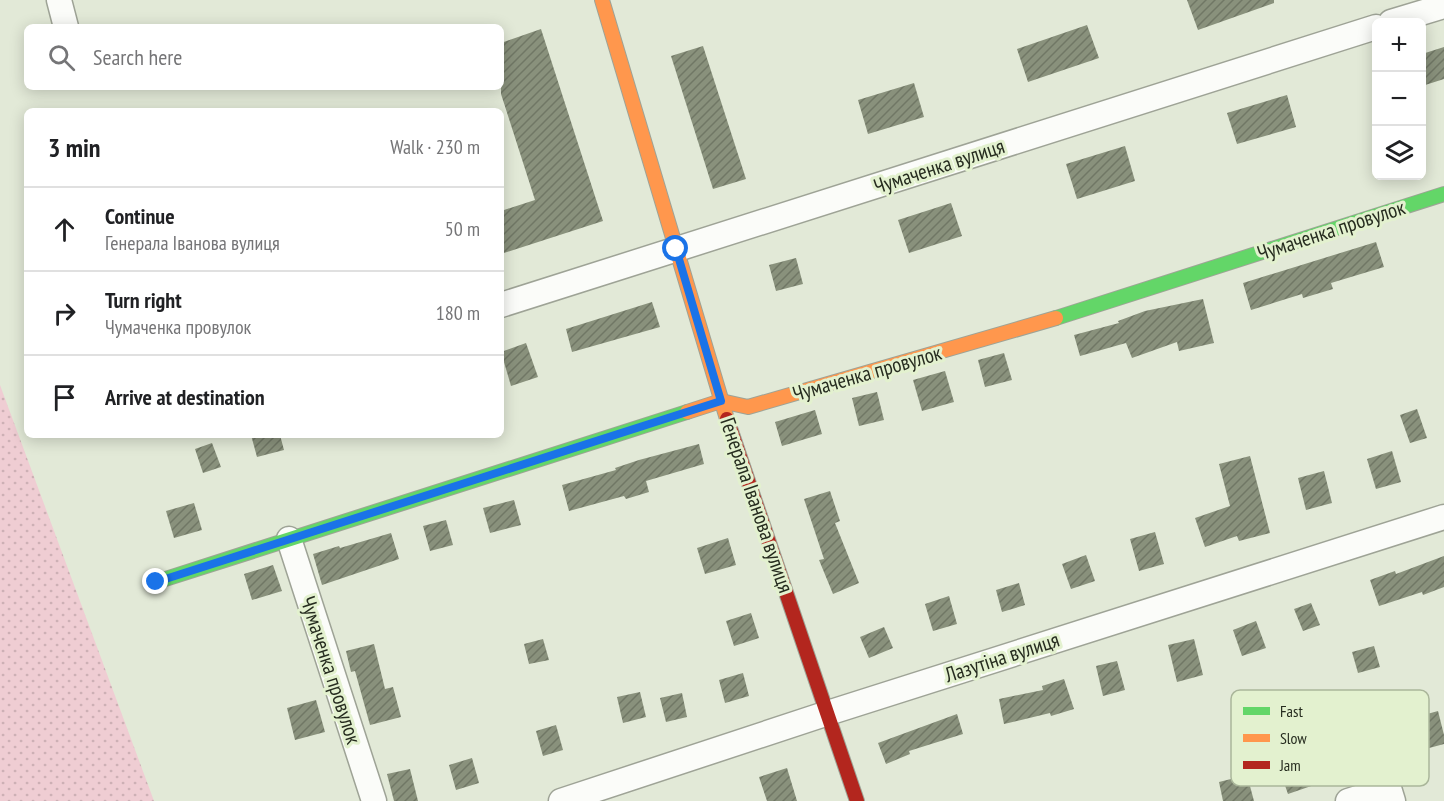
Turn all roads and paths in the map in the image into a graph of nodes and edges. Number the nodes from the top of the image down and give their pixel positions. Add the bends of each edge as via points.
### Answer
1 (59, 0) edge
2 (602, 0) edge
3 (1444, 6) edge
4 (1404, 18) edge
5 (65, 24) edge
6 (1372, 29) edge
7 (1444, 194) edge
8 (676, 249) junction
9 (504, 304) edge
10 (721, 401) junction
11 (1444, 517) edge
12 (289, 540) junction
13 (156, 582) dead end
14 (828, 713) junction
15 (374, 801) edge
16 (561, 801) edge
17 (857, 801) edge
18 (1348, 801) edge
19 (1393, 801) edge

1 - 5 street
2 - 8 street, Генерала Іванова вулиця
3 - 4 street
6 - 8 street, Чумаченка вулиця
7 - 10 street, Чумаченка провулок via 1029,327 748,407
8 - 9 street, Чумаченка вулиця
8 - 10 street, Генерала Іванова вулиця
10 - 12 street, Чумаченка провулок
10 - 14 street, Генерала Іванова вулиця
11 - 14 street, Лазутіна вулиця
12 - 13 street, Чумаченка провулок
12 - 15 street, Чумаченка провулок
14 - 16 street, Лазутіна вулиця
14 - 17 street, Генерала Іванова вулиця
18 - 19 street via 1389,788

